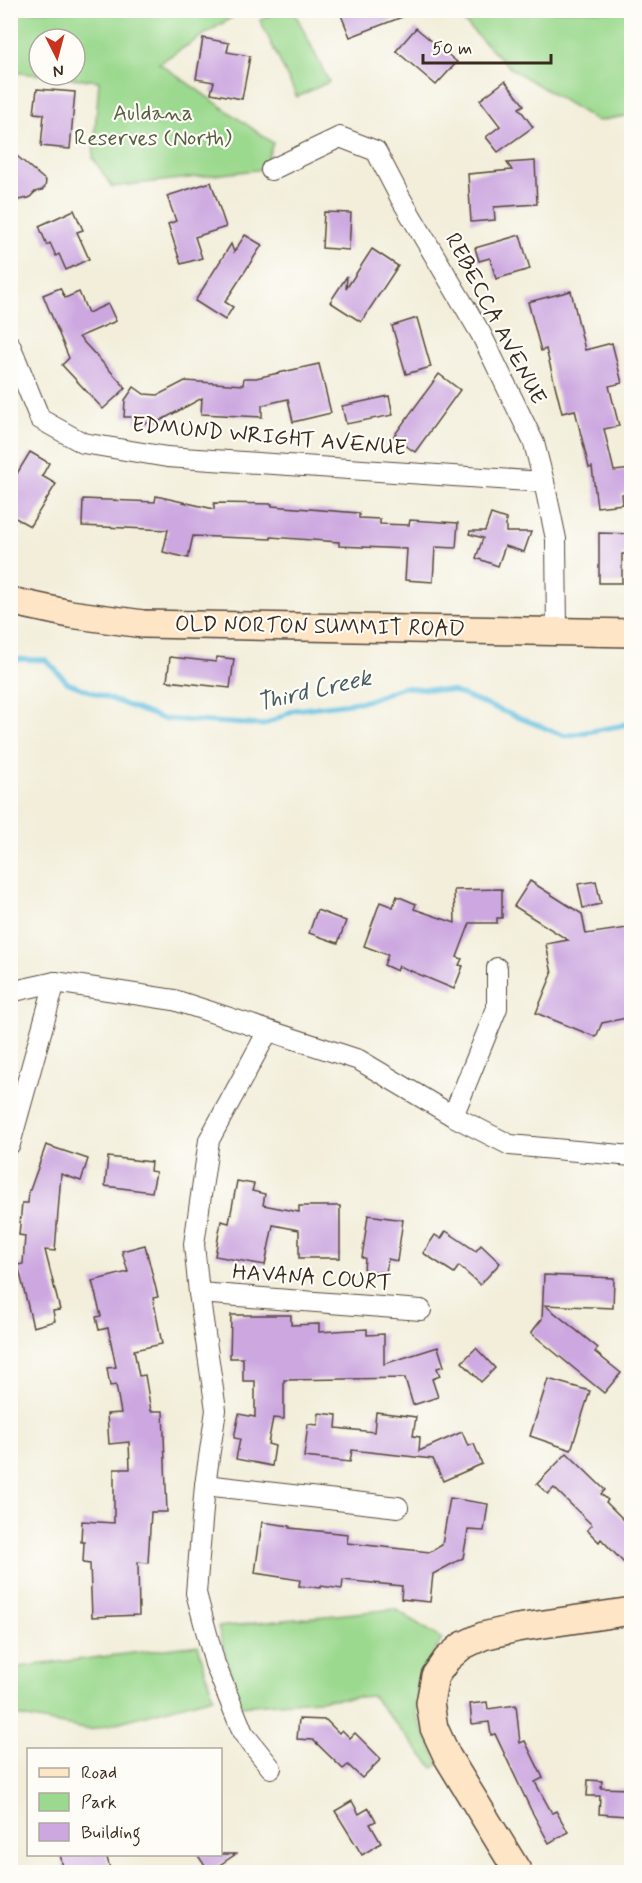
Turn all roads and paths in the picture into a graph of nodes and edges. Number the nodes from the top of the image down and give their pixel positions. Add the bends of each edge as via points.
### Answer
1 (272, 170) dead end
2 (10, 345) edge
3 (544, 482) junction
4 (10, 601) edge
5 (557, 632) junction
6 (632, 633) edge
7 (497, 968) dead end
8 (55, 982) junction
9 (10, 992) edge
10 (268, 1030) junction
11 (453, 1116) junction
12 (10, 1143) edge
13 (632, 1156) edge
14 (199, 1293) junction
15 (421, 1310) dead end
16 (205, 1485) junction
17 (398, 1507) dead end
18 (632, 1611) edge
19 (271, 1768) dead end
20 (518, 1872) edge

1 - 3 street, REBECCA AVENUE via 340,137 376,151 481,334 534,443
2 - 3 street, EDMUND WRIGHT AVENUE via 40,419 83,443 167,458
3 - 5 street, REBECCA AVENUE via 556,539
4 - 5 main road, OLD NORTON SUMMIT ROAD via 143,624
5 - 6 main road, OLD NORTON SUMMIT ROAD
7 - 11 street via 497,1008
8 - 9 street
8 - 10 street via 174,1000
8 - 12 street
10 - 11 street via 359,1060
10 - 14 street via 209,1140 194,1244
11 - 13 street via 510,1145
14 - 15 street, HAVANA COURT
14 - 16 street via 216,1410
16 - 17 street
16 - 19 street via 196,1593 215,1664 243,1733
18 - 20 main road via 483,1636 447,1659 434,1680 430,1703 434,1728

